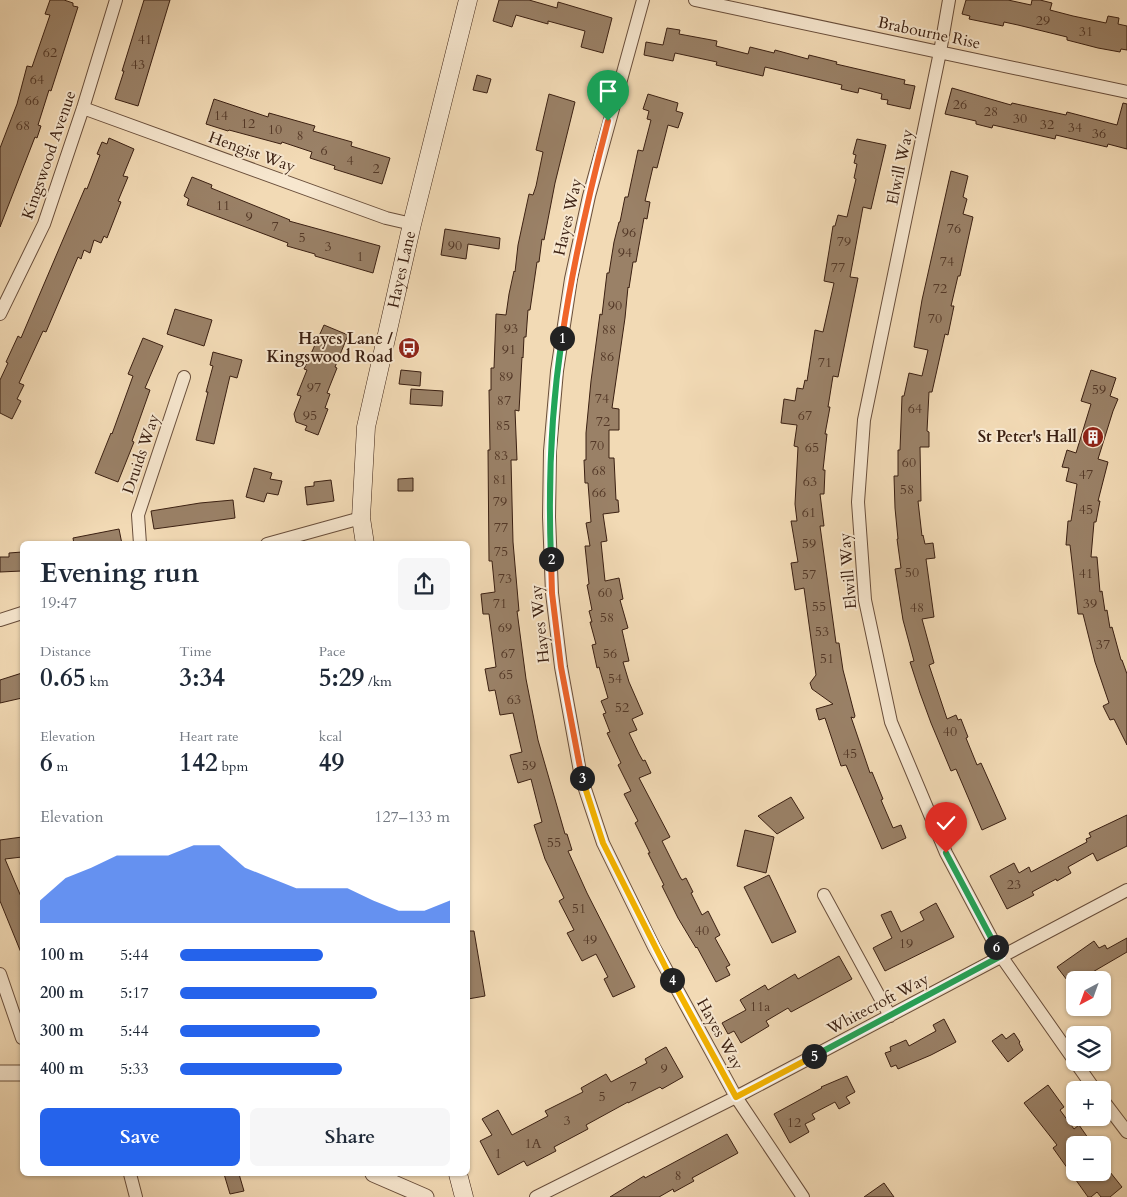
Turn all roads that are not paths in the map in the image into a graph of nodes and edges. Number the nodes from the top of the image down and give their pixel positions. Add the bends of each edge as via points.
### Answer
1 (116, 0) edge
2 (468, 0) edge
3 (642, 0) edge
4 (695, 0) edge
5 (949, 0) edge
6 (940, 52) junction
7 (1127, 92) edge
8 (83, 108) junction
9 (412, 224) junction
10 (0, 314) edge
11 (184, 377) dead end
12 (361, 518) junction
13 (140, 541) edge
14 (278, 541) edge
15 (365, 541) edge
16 (20, 615) edge
17 (0, 620) edge
18 (1127, 890) edge
19 (824, 896) dead end
20 (1001, 956) junction
21 (0, 974) edge
22 (890, 1016) junction
23 (20, 1032) edge
24 (0, 1073) edge
25 (20, 1073) edge
26 (1089, 1081) edge
27 (736, 1097) junction
28 (1111, 1111) edge
29 (1127, 1132) edge
30 (131, 1176) edge
31 (378, 1176) edge
32 (459, 1176) edge
33 (136, 1197) edge
34 (426, 1197) edge
35 (464, 1197) edge
36 (536, 1197) edge
37 (803, 1197) edge

1 - 8 street, Kingswood Avenue
2 - 9 main road, Hayes Lane
3 - 27 street, Hayes Way via 598,159 570,279 550,451 552,593 561,667 581,777 603,843 654,947
4 - 6 street, Brabourne Rise
5 - 6 street, Elwill Way
6 - 7 street, Brabourne Rise
6 - 20 street, Elwill Way via 864,420 858,502 865,600 891,722 946,853
8 - 9 street, Hengist Way
8 - 10 street, Kingswood Avenue via 44,224
9 - 12 main road, Hayes Lane via 366,427
11 - 13 street, Druids Way via 138,515
12 - 14 street
12 - 15 main road, Hayes Lane
16 - 17 street
18 - 20 street, Whitecroft Way
19 - 22 street
20 - 22 street, Whitecroft Way
20 - 26 street, Elwill Way
21 - 23 street
22 - 27 street, Whitecroft Way
24 - 25 street
27 - 36 street, Whitecroft Way
27 - 37 street, Hayes Way
28 - 29 street
30 - 33 street
31 - 34 street
32 - 35 main road

